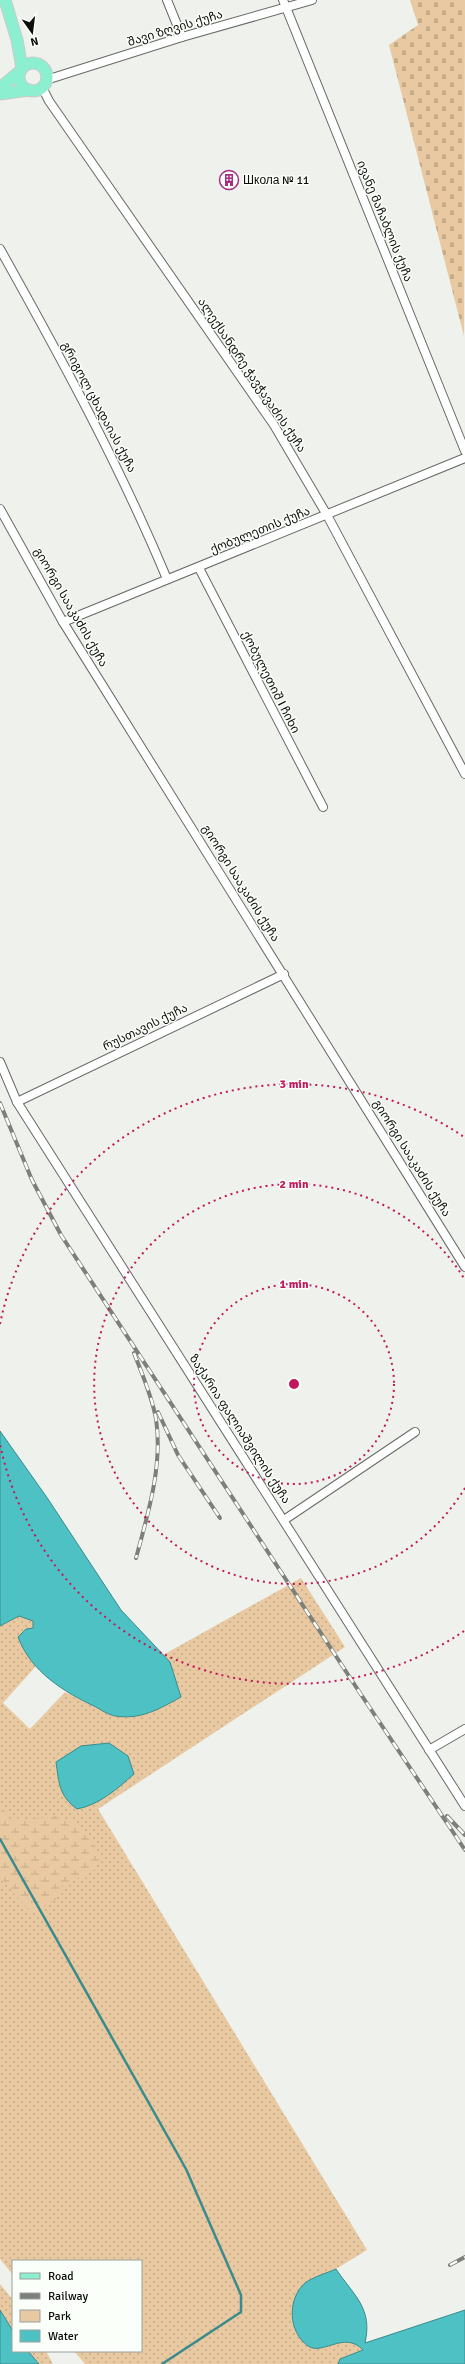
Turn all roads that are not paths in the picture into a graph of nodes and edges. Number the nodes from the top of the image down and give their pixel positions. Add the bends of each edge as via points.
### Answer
1 (5, 0) edge
2 (166, 0) edge
3 (312, 0) edge
4 (284, 4) edge
5 (182, 37) junction
6 (17, 40) junction
7 (35, 63) junction
8 (21, 70) junction
9 (44, 84) junction
10 (0, 88) edge
11 (29, 90) junction
12 (0, 94) edge
13 (0, 249) edge
14 (465, 451) edge
15 (465, 458) edge
16 (0, 509) edge
17 (327, 515) junction
18 (199, 568) junction
19 (167, 579) junction
20 (63, 622) junction
21 (465, 774) edge
22 (323, 807) dead end
23 (284, 974) junction
24 (0, 1062) edge
25 (17, 1102) junction
26 (465, 1267) edge
27 (415, 1432) dead end
28 (284, 1520) junction
29 (465, 1729) edge
30 (429, 1750) junction
31 (465, 1806) edge

1 - 6 main road
2 - 5 street
3 - 4 street, შავი ზღვის ქუჩა
4 - 5 street, შავი ზღვის ქუჩა
4 - 14 street, ივანე მაჩაბლის ქუჩა
5 - 9 street, შავი ზღვის ქუჩა
6 - 7 main road
6 - 8 main road
7 - 8 main road via 26,64
7 - 9 main road via 46,71
8 - 10 main road
8 - 11 main road via 19,81
9 - 11 main road
9 - 17 street, ალექსანდრე ჭავჭავაძის ქუჩა via 49,101 274,425
11 - 12 main road
13 - 19 street, გრიგოლ ცხადაიას ქუჩა via 79,391 137,507
15 - 17 street, ქობულეთის ქუჩა
16 - 20 street, გიორგი სააკაძის ქუჩა
17 - 18 street, ქობულეთის ქუჩა
17 - 21 street, ალექსანდრე ჭავჭავაძის ქუჩა
18 - 19 street, ქობულეთის ქუჩა
18 - 22 street, ქობულეთიშ I ჩიხი
19 - 20 street, ქობულეთის ქუჩა
20 - 23 street, გიორგი სააკაძის ქუჩა
23 - 25 street, რუსთავის ქუჩა
23 - 26 street, გიორგი სააკაძის ქუჩა
24 - 25 street, ზაქარია ფალიაშვილის ქუჩა
25 - 28 street, ზაქარია ფალიაშვილის ქუჩა
27 - 28 street
28 - 30 street, ზაქარია ფალიაშვილის ქუჩა
29 - 30 street
30 - 31 street, ზაქარია ფალიაშვილის ქუჩა

